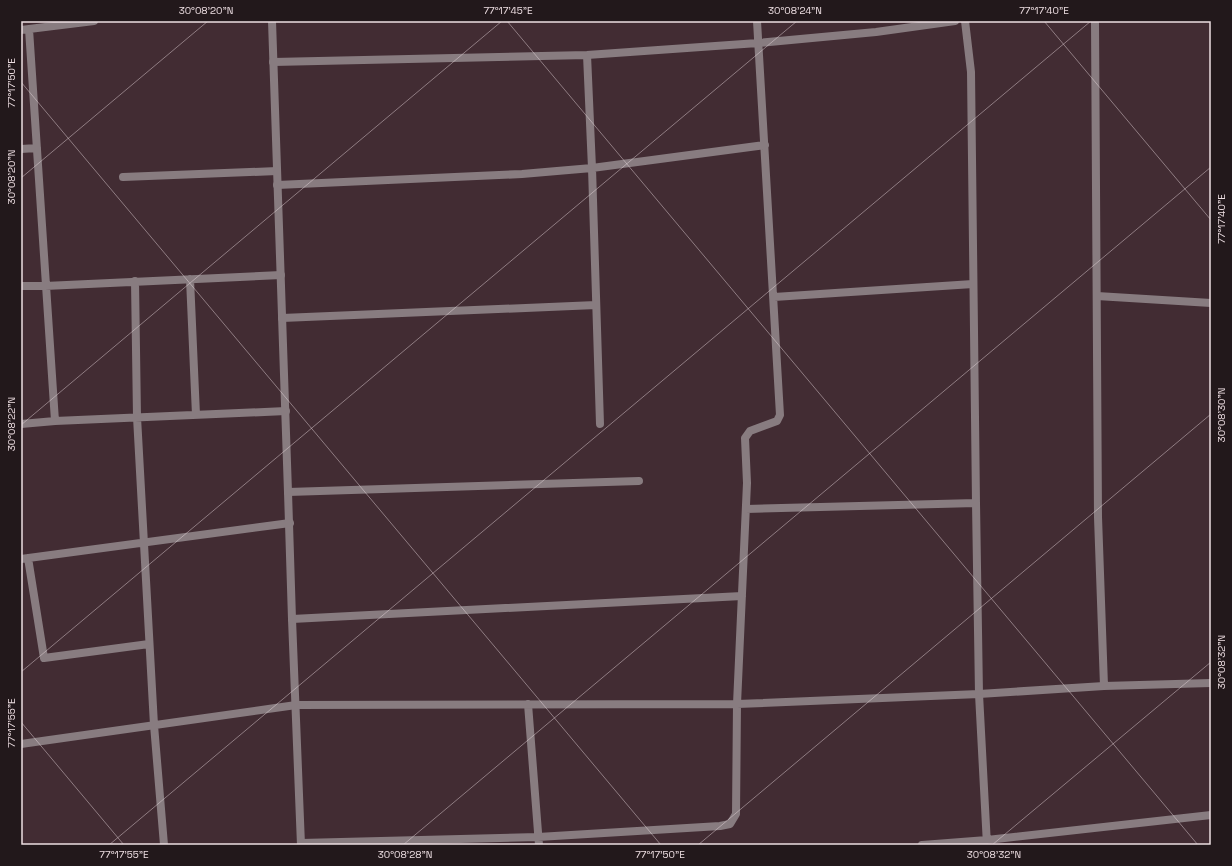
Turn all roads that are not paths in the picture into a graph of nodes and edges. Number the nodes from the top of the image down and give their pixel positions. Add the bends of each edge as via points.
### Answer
1 (94, 21) edge
2 (272, 21) edge
3 (757, 21) edge
4 (955, 21) edge
5 (965, 21) edge
6 (1095, 21) edge
7 (25, 29) edge
8 (758, 43) junction
9 (587, 55) junction
10 (273, 62) junction
11 (765, 145) junction
12 (21, 148) edge
13 (37, 148) junction
14 (592, 168) junction
15 (277, 171) junction
16 (123, 177) dead end
17 (277, 185) junction
18 (281, 275) junction
19 (190, 279) junction
20 (135, 282) junction
21 (973, 284) junction
22 (21, 286) edge
23 (45, 286) junction
24 (1097, 296) junction
25 (774, 297) junction
26 (1211, 303) edge
27 (596, 305) junction
28 (282, 318) junction
29 (286, 411) junction
30 (196, 415) junction
31 (137, 417) junction
32 (55, 421) junction
33 (21, 424) edge
34 (600, 424) dead end
35 (639, 481) dead end
36 (288, 492) junction
37 (976, 503) junction
38 (746, 509) junction
39 (290, 522) junction
40 (144, 542) junction
41 (25, 558) edge
42 (742, 596) junction
43 (292, 619) junction
44 (150, 644) junction
45 (1211, 683) edge
46 (1104, 686) junction
47 (980, 694) junction
48 (528, 704) junction
49 (736, 704) junction
50 (296, 705) junction
51 (154, 725) junction
52 (21, 744) edge
53 (1211, 815) edge
54 (538, 841) edge
55 (987, 843) edge
56 (301, 844) edge
57 (164, 845) edge
58 (922, 845) edge

1 - 7 street
2 - 10 street
3 - 8 street
4 - 8 street via 876,32
5 - 21 street via 971,72
6 - 24 street
7 - 13 street
8 - 9 street
8 - 11 street
9 - 10 street
9 - 14 street
10 - 15 street
11 - 14 street
11 - 25 street
12 - 13 street
13 - 23 street
14 - 17 street via 522,174
14 - 27 street
15 - 16 street
15 - 17 street
17 - 18 street
18 - 19 street
18 - 28 street
19 - 20 street
19 - 30 street
20 - 23 street
20 - 31 street
21 - 25 street
21 - 37 street
22 - 23 street
23 - 32 street
24 - 26 street
24 - 46 street via 1098,517
25 - 38 street via 780,415 777,421 750,431 745,438
27 - 28 street
27 - 34 street
28 - 29 street
29 - 30 street
29 - 36 street
30 - 31 street
31 - 32 street
31 - 40 street
32 - 33 street
35 - 36 street
36 - 39 street
37 - 38 street
37 - 47 street
38 - 42 street
39 - 40 street
39 - 43 street
40 - 41 street
40 - 44 street
41 - 44 street via 44,658
42 - 43 street
42 - 49 street
43 - 50 street
44 - 51 street
45 - 46 street
46 - 47 street
47 - 49 street
47 - 55 street
48 - 49 street
48 - 50 street
48 - 54 street
49 - 54 street via 736,814 730,824
50 - 51 street
50 - 56 street
51 - 52 street
51 - 57 street
53 - 55 street
54 - 56 street
55 - 58 street

